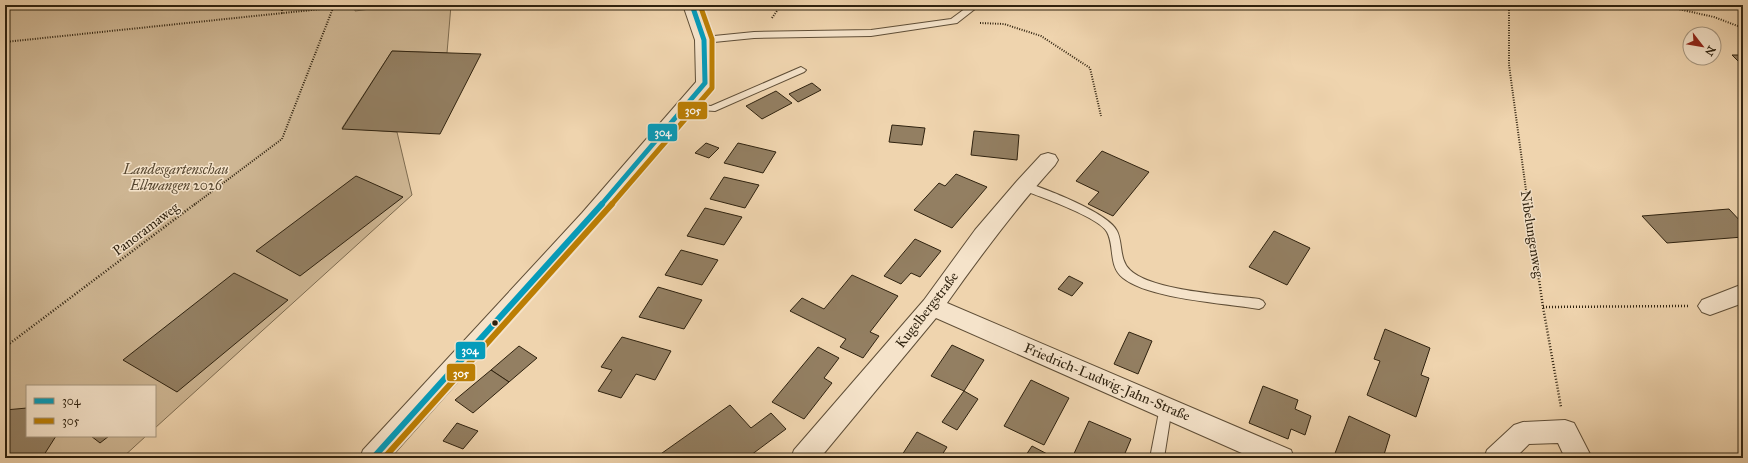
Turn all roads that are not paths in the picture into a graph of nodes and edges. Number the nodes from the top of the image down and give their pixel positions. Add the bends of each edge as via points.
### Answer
1 (692, 5) edge
2 (976, 5) edge
3 (704, 40) junction
4 (802, 70) dead end
5 (685, 106) junction
6 (1048, 160) dead end
7 (1024, 186) junction
8 (1743, 293) edge
9 (1259, 304) dead end
10 (932, 306) junction
11 (1710, 306) road end
12 (1166, 407) junction
13 (373, 458) edge
14 (804, 458) edge
15 (1157, 458) edge
16 (1281, 458) edge
17 (1497, 458) edge
18 (1578, 458) edge

1 - 3 street
2 - 3 lane via 954,21 871,33 754,35
3 - 5 street via 705,83
4 - 5 lane via 712,109
5 - 13 street via 590,218
6 - 7 street, Kugelbergstraße
7 - 9 lane via 1100,219 1111,229 1116,258 1125,274 1142,285
7 - 10 street, Kugelbergstraße via 983,236
8 - 11 street
10 - 12 street, Friedrich-Ludwig-Jahn-Straße
10 - 14 street, Kugelbergstraße
12 - 15 lane
12 - 16 street, Friedrich-Ludwig-Jahn-Straße
17 - 18 street via 1523,433 1565,431

